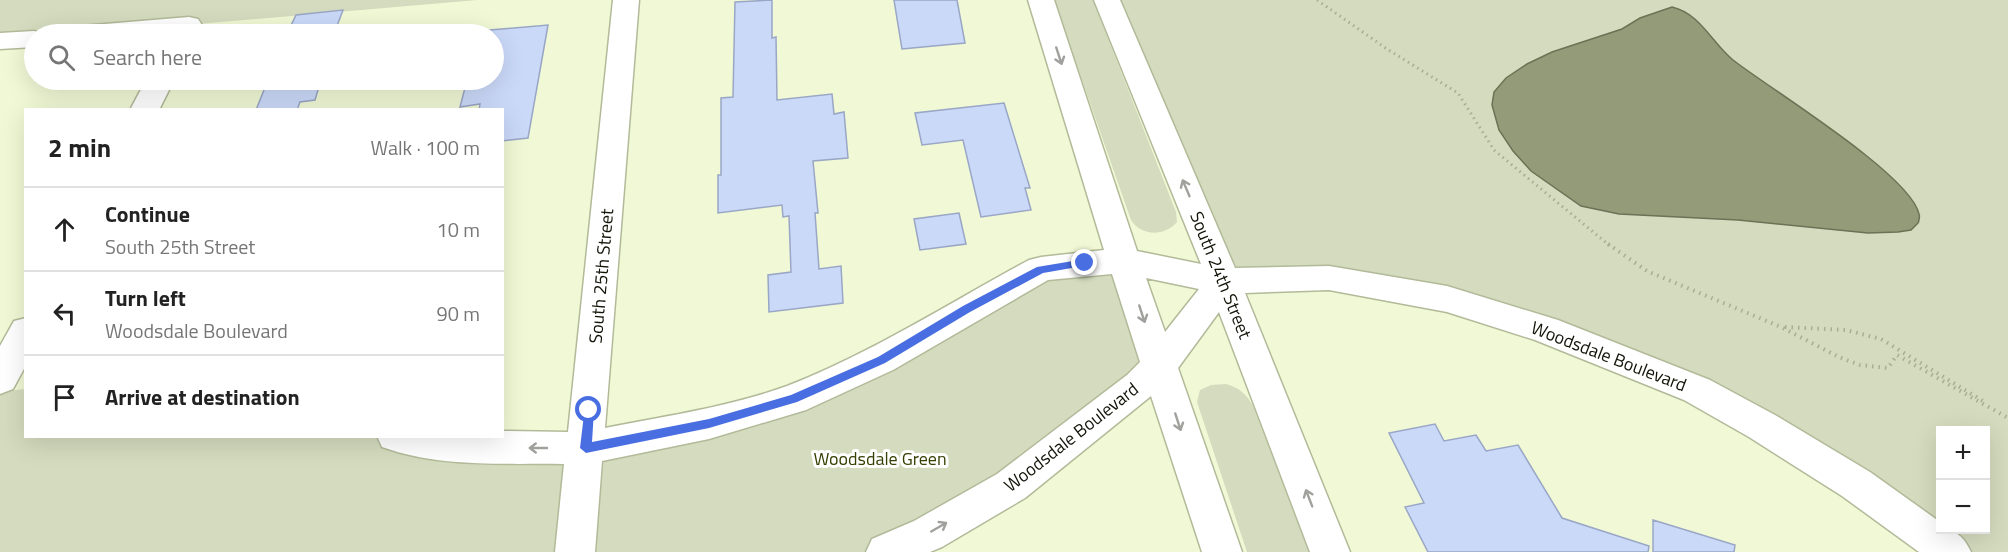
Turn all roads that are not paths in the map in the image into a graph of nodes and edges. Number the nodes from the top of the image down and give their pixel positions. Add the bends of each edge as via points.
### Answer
1 (626, 0) edge
2 (1041, 0) edge
3 (1107, 0) edge
4 (24, 40) edge
5 (0, 41) edge
6 (155, 90) edge
7 (145, 108) edge
8 (1124, 261) junction
9 (1224, 281) junction
10 (24, 335) edge
11 (1160, 366) junction
12 (0, 379) edge
13 (24, 389) edge
14 (0, 392) edge
15 (407, 438) edge
16 (586, 448) junction
17 (575, 552) edge
18 (886, 552) edge
19 (1222, 552) edge
20 (1330, 552) edge
21 (1951, 552) edge

1 - 16 street, South 25th Street
2 -> 8 street
9 -> 3 street, South 24th Street
4 - 5 street
6 - 7 street
8 - 9 street, Woodsdale Boulevard
8 -> 11 street
8 - 16 street, Woodsdale Boulevard via 1041,269 881,360 793,399 709,423
9 - 11 street, Woodsdale Boulevard
20 -> 9 street, South 24th Street
9 - 21 street, Woodsdale Boulevard via 1329,278 1447,299 1546,330 1697,390 1856,484
10 - 12 street
18 -> 11 street, Woodsdale Boulevard via 928,534 1011,486
11 -> 19 street
13 - 14 street
16 -> 15 street, Woodsdale Boulevard via 453,446
16 - 17 street, South 25th Street

